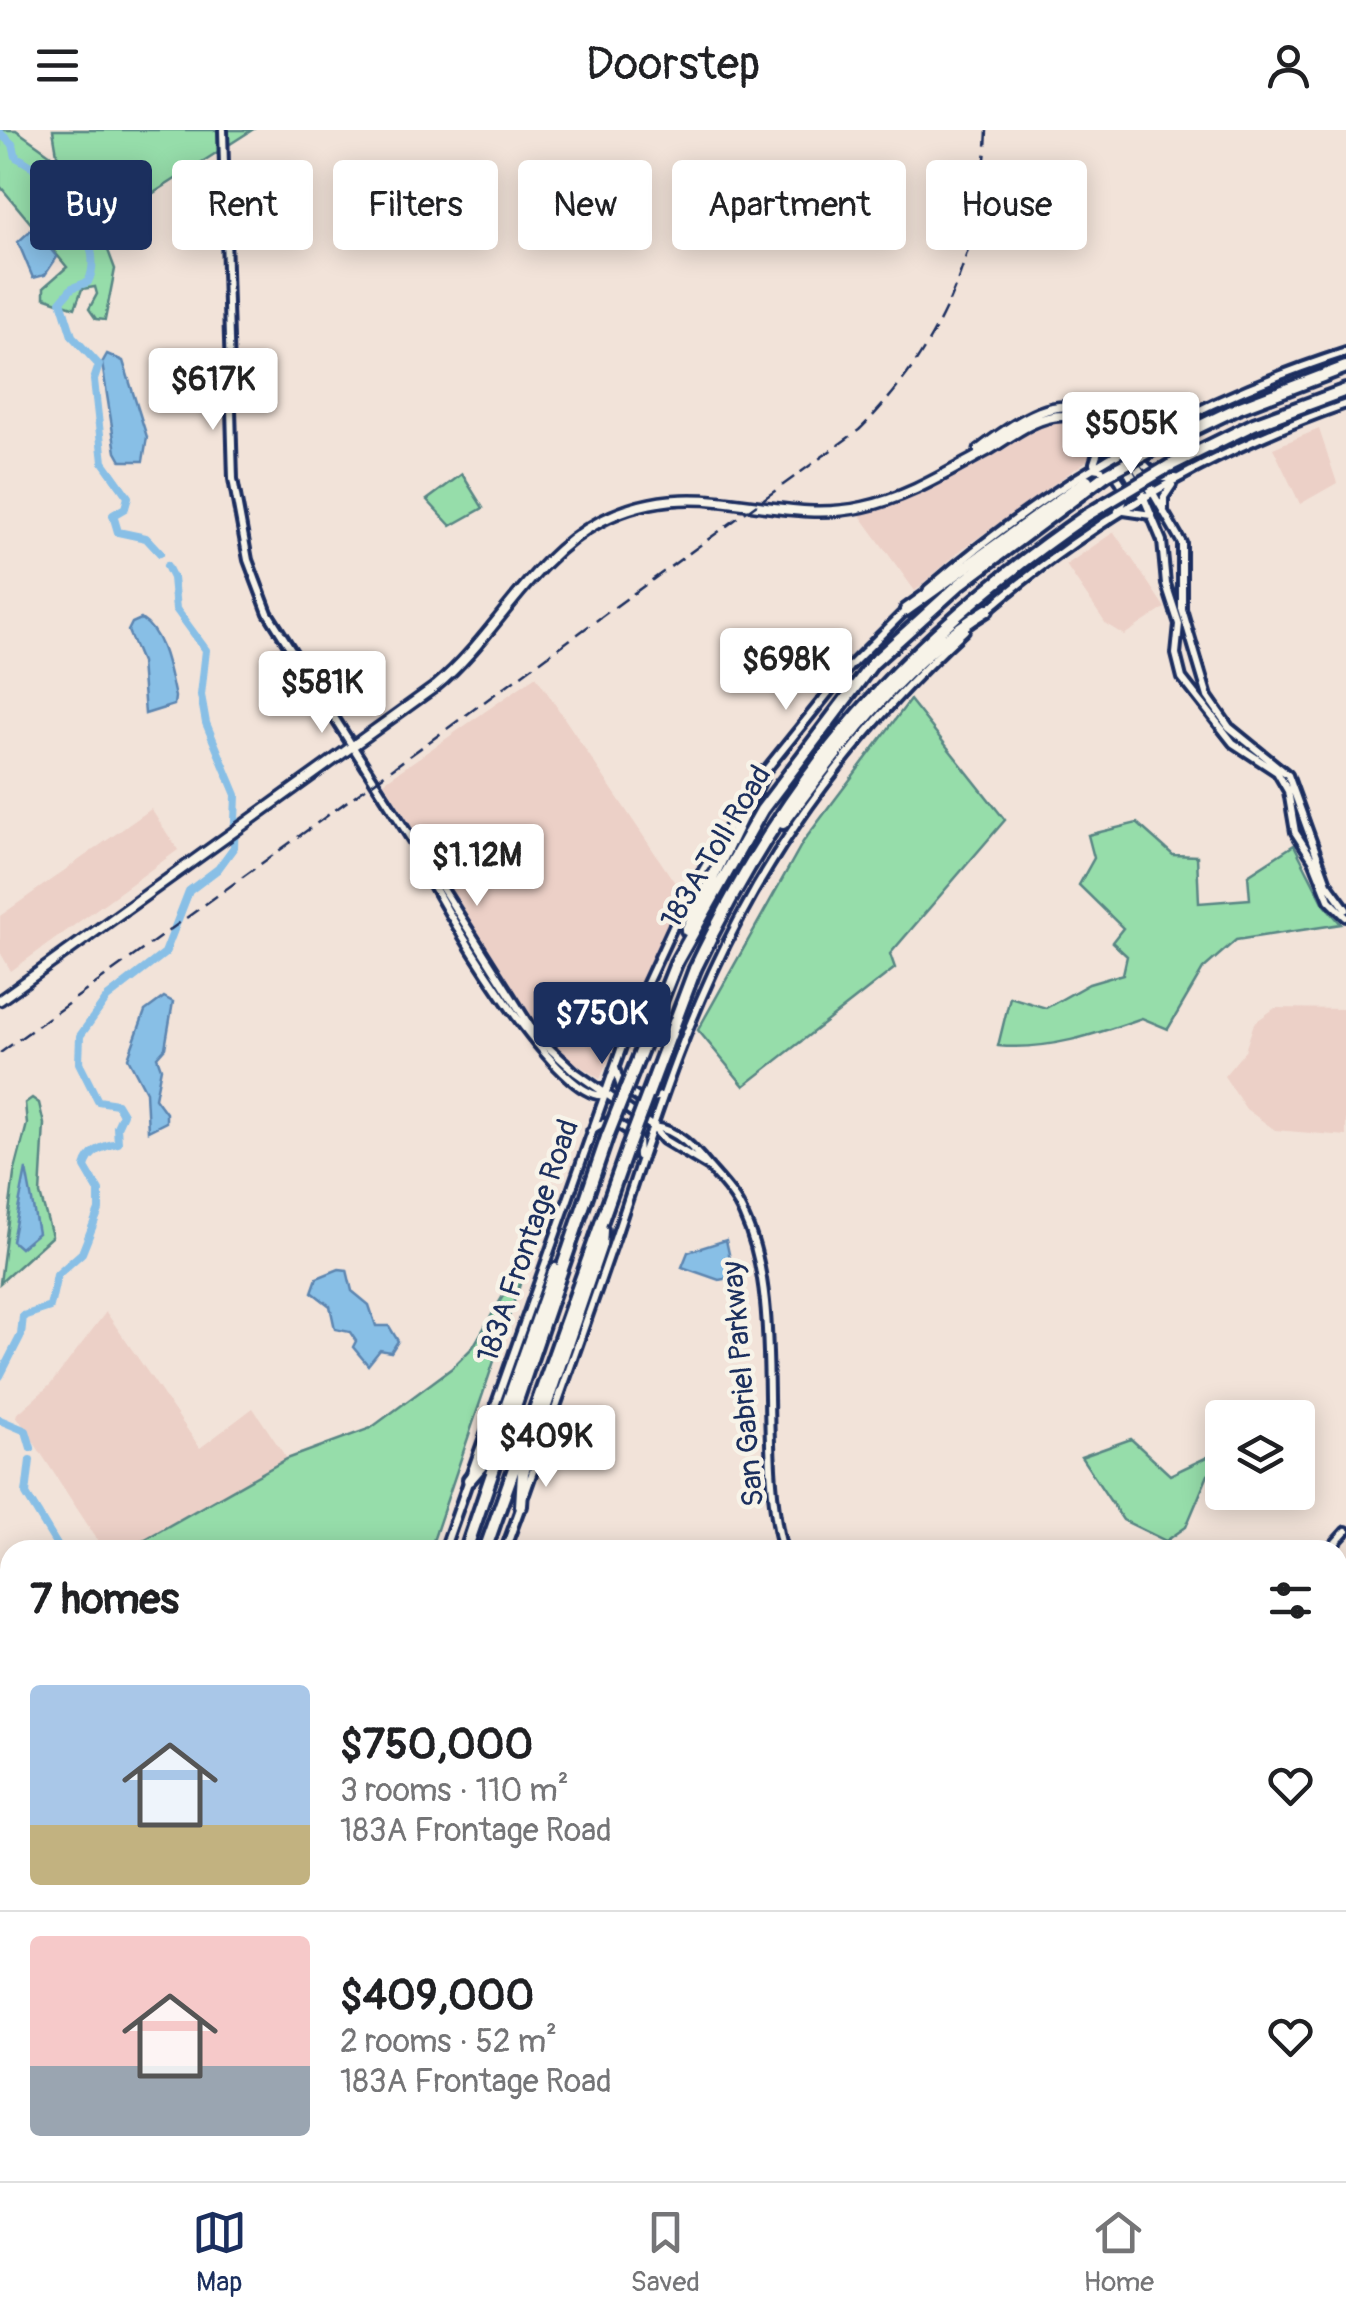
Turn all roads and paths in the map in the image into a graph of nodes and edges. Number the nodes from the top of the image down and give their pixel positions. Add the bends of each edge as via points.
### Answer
1 (224, 130) edge
2 (1346, 352) edge
3 (1346, 367) edge
4 (1346, 390) edge
5 (1346, 404) edge
6 (1078, 409) junction
7 (1062, 416) junction
8 (1088, 424) junction
9 (1112, 429) junction
10 (1148, 435) junction
11 (1120, 450) junction
12 (968, 460) junction
13 (1089, 468) junction
14 (1176, 479) junction
15 (1153, 492) junction
16 (1072, 495) junction
17 (1144, 498) junction
18 (1123, 511) junction
19 (1164, 511) junction
20 (1115, 516) junction
21 (1154, 518) junction
22 (906, 610) junction
23 (988, 610) junction
24 (352, 748) junction
25 (763, 774) junction
26 (741, 880) junction
27 (1346, 913) edge
28 (683, 949) junction
29 (0, 1000) edge
30 (615, 1066) junction
31 (605, 1094) junction
32 (664, 1095) junction
33 (653, 1127) junction
34 (589, 1134) junction
35 (638, 1162) junction
36 (582, 1210) junction
37 (602, 1219) junction
38 (469, 1480) junction
39 (521, 1506) junction
40 (448, 1540) edge
41 (469, 1540) edge
42 (488, 1540) edge
43 (509, 1540) edge
44 (781, 1540) edge

1 - 24 main road, San Gabriel Parkway via 236,508 268,613
2 - 10 main road, 183A Frontage Road
3 - 16 highway, bridge via 1238,408
4 - 26 highway, 183A Toll Road, bridge via 1254,424 1170,466 1016,564 855,713
5 - 14 main road
6 - 7 main road
6 - 9 main road
6 - 12 main road via 1041,411
7 - 8 main road
7 - 12 main road via 1034,423
8 - 11 main road
8 - 13 main road via 1100,447
9 - 10 main road via 1130,438
9 - 11 main road
10 - 11 main road, 183A Frontage Road
10 - 14 main road via 1141,454 1151,474
11 - 13 main road, 183A Frontage Road
11 - 15 main road
11 - 17 main road
12 - 24 main road via 904,496 857,508 798,510 685,498 610,516 555,552 454,671
13 - 20 main road via 1109,469 1124,488 1126,502
13 - 22 main road, 183A Frontage Road via 984,542
14 - 15 main road
14 - 19 main road
15 - 17 main road
15 - 19 main road
16 - 22 highway
16 - 28 highway, 183A Toll Road via 960,584 862,676 762,810
17 - 18 main road
17 - 21 main road
18 - 20 main road
18 - 21 main road
19 - 27 main road via 1182,543 1180,599 1206,692 1229,727 1288,775 1326,882
20 - 23 main road
21 - 27 main road via 1179,624 1182,678 1233,743 1278,772 1295,832 1329,900
22 - 25 main road, 183A Frontage Road via 838,679
23 - 26 highway via 904,677 830,760
23 - 32 main road via 891,704 796,825 729,938
24 - 29 main road
24 - 31 main road, San Gabriel Parkway via 536,1036
25 - 28 highway via 690,918
25 - 30 main road, 183A Frontage Road via 686,899
26 - 37 highway, 183A Toll Road, bridge via 695,969
28 - 36 highway, 183A Toll Road, bridge
30 - 31 main road, 183A Frontage Road
30 - 32 main road via 621,1087 641,1100
31 - 33 main road, San Gabriel Parkway
31 - 34 main road, 183A Frontage Road
32 - 33 main road
33 - 35 main road
33 - 44 main road, San Gabriel Parkway via 709,1167 740,1208 758,1258
34 - 35 main road via 614,1122 638,1140
34 - 38 main road, 183A Frontage Road
35 - 39 main road
36 - 38 highway via 572,1221 488,1458
36 - 41 highway, 183A Toll Road
37 - 39 highway via 601,1245 523,1473
37 - 42 highway, 183A Toll Road
38 - 40 main road, 183A Frontage Road
39 - 43 main road

